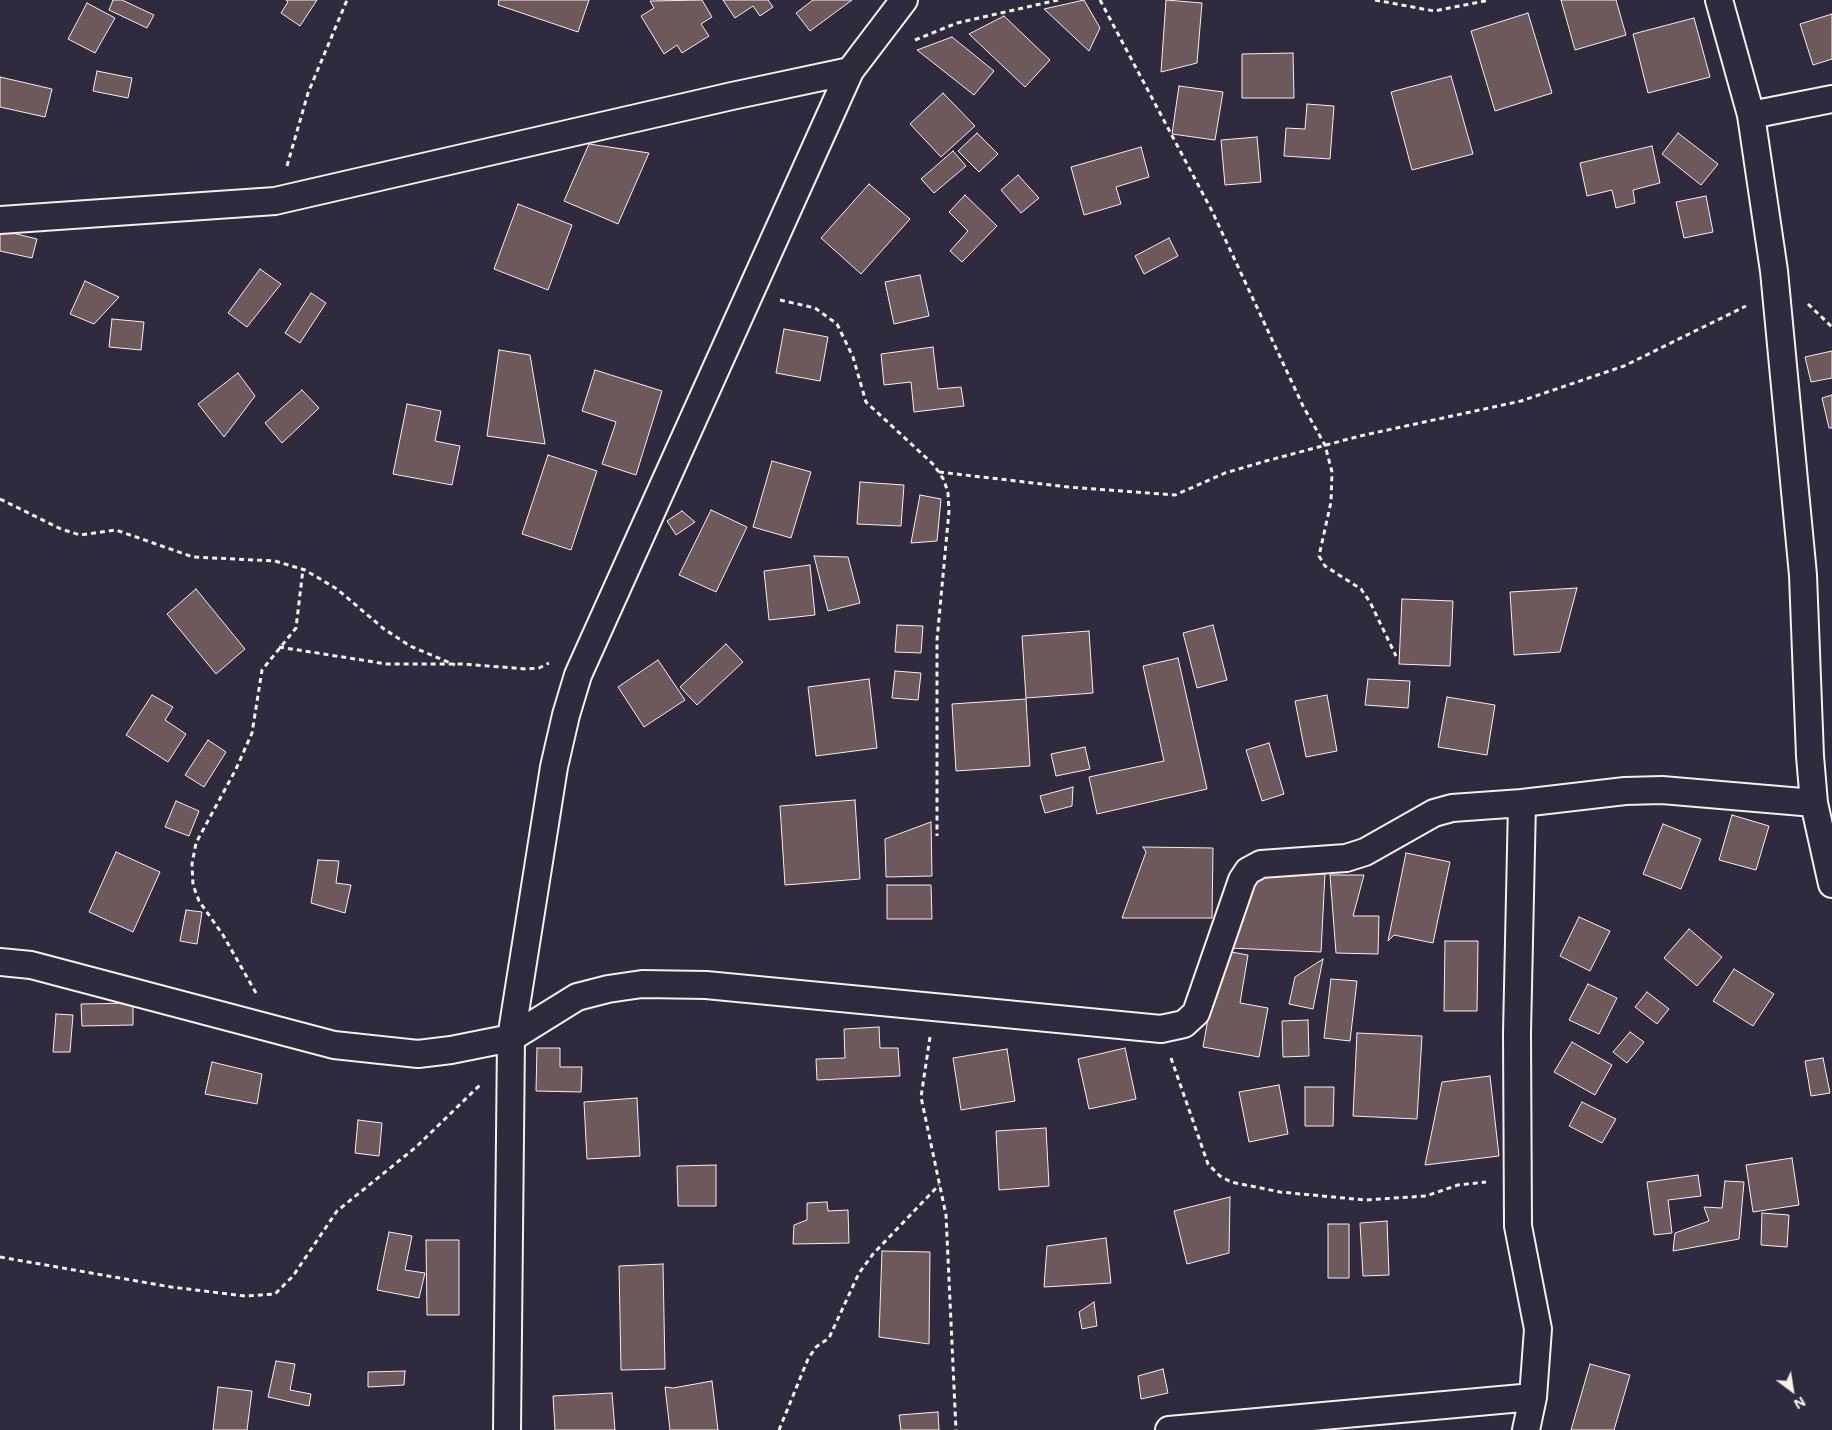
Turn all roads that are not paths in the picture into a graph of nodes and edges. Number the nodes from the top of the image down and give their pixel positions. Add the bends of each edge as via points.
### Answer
1 (904, 0) edge
2 (1719, 0) edge
3 (850, 71) junction
4 (1832, 99) edge
5 (1751, 115) junction
6 (0, 220) edge
7 (1522, 803) junction
8 (1814, 803) junction
9 (1832, 884) edge
10 (0, 962) edge
11 (511, 1046) junction
12 (1533, 1397) junction
13 (1274, 1425) edge
14 (507, 1430) edge
15 (1169, 1430) edge
16 (1526, 1430) edge

1 - 3 street
2 - 5 street
3 - 6 street via 275,201
3 - 11 street via 578,675 554,767
4 - 5 street
5 - 8 street via 1776,291 1803,575
7 - 8 street via 1662,790
7 - 11 street via 1452,808 1434,813 1365,852 1346,858 1254,866 1242,880 1196,1013 1184,1024 1161,1029 706,985 642,984 577,997
7 - 12 street via 1517,1179 1518,1226 1538,1329
8 - 9 street
10 - 11 street via 31,965 334,1045 418,1054
11 - 14 street
12 - 13 street
12 - 16 street
13 - 15 street

